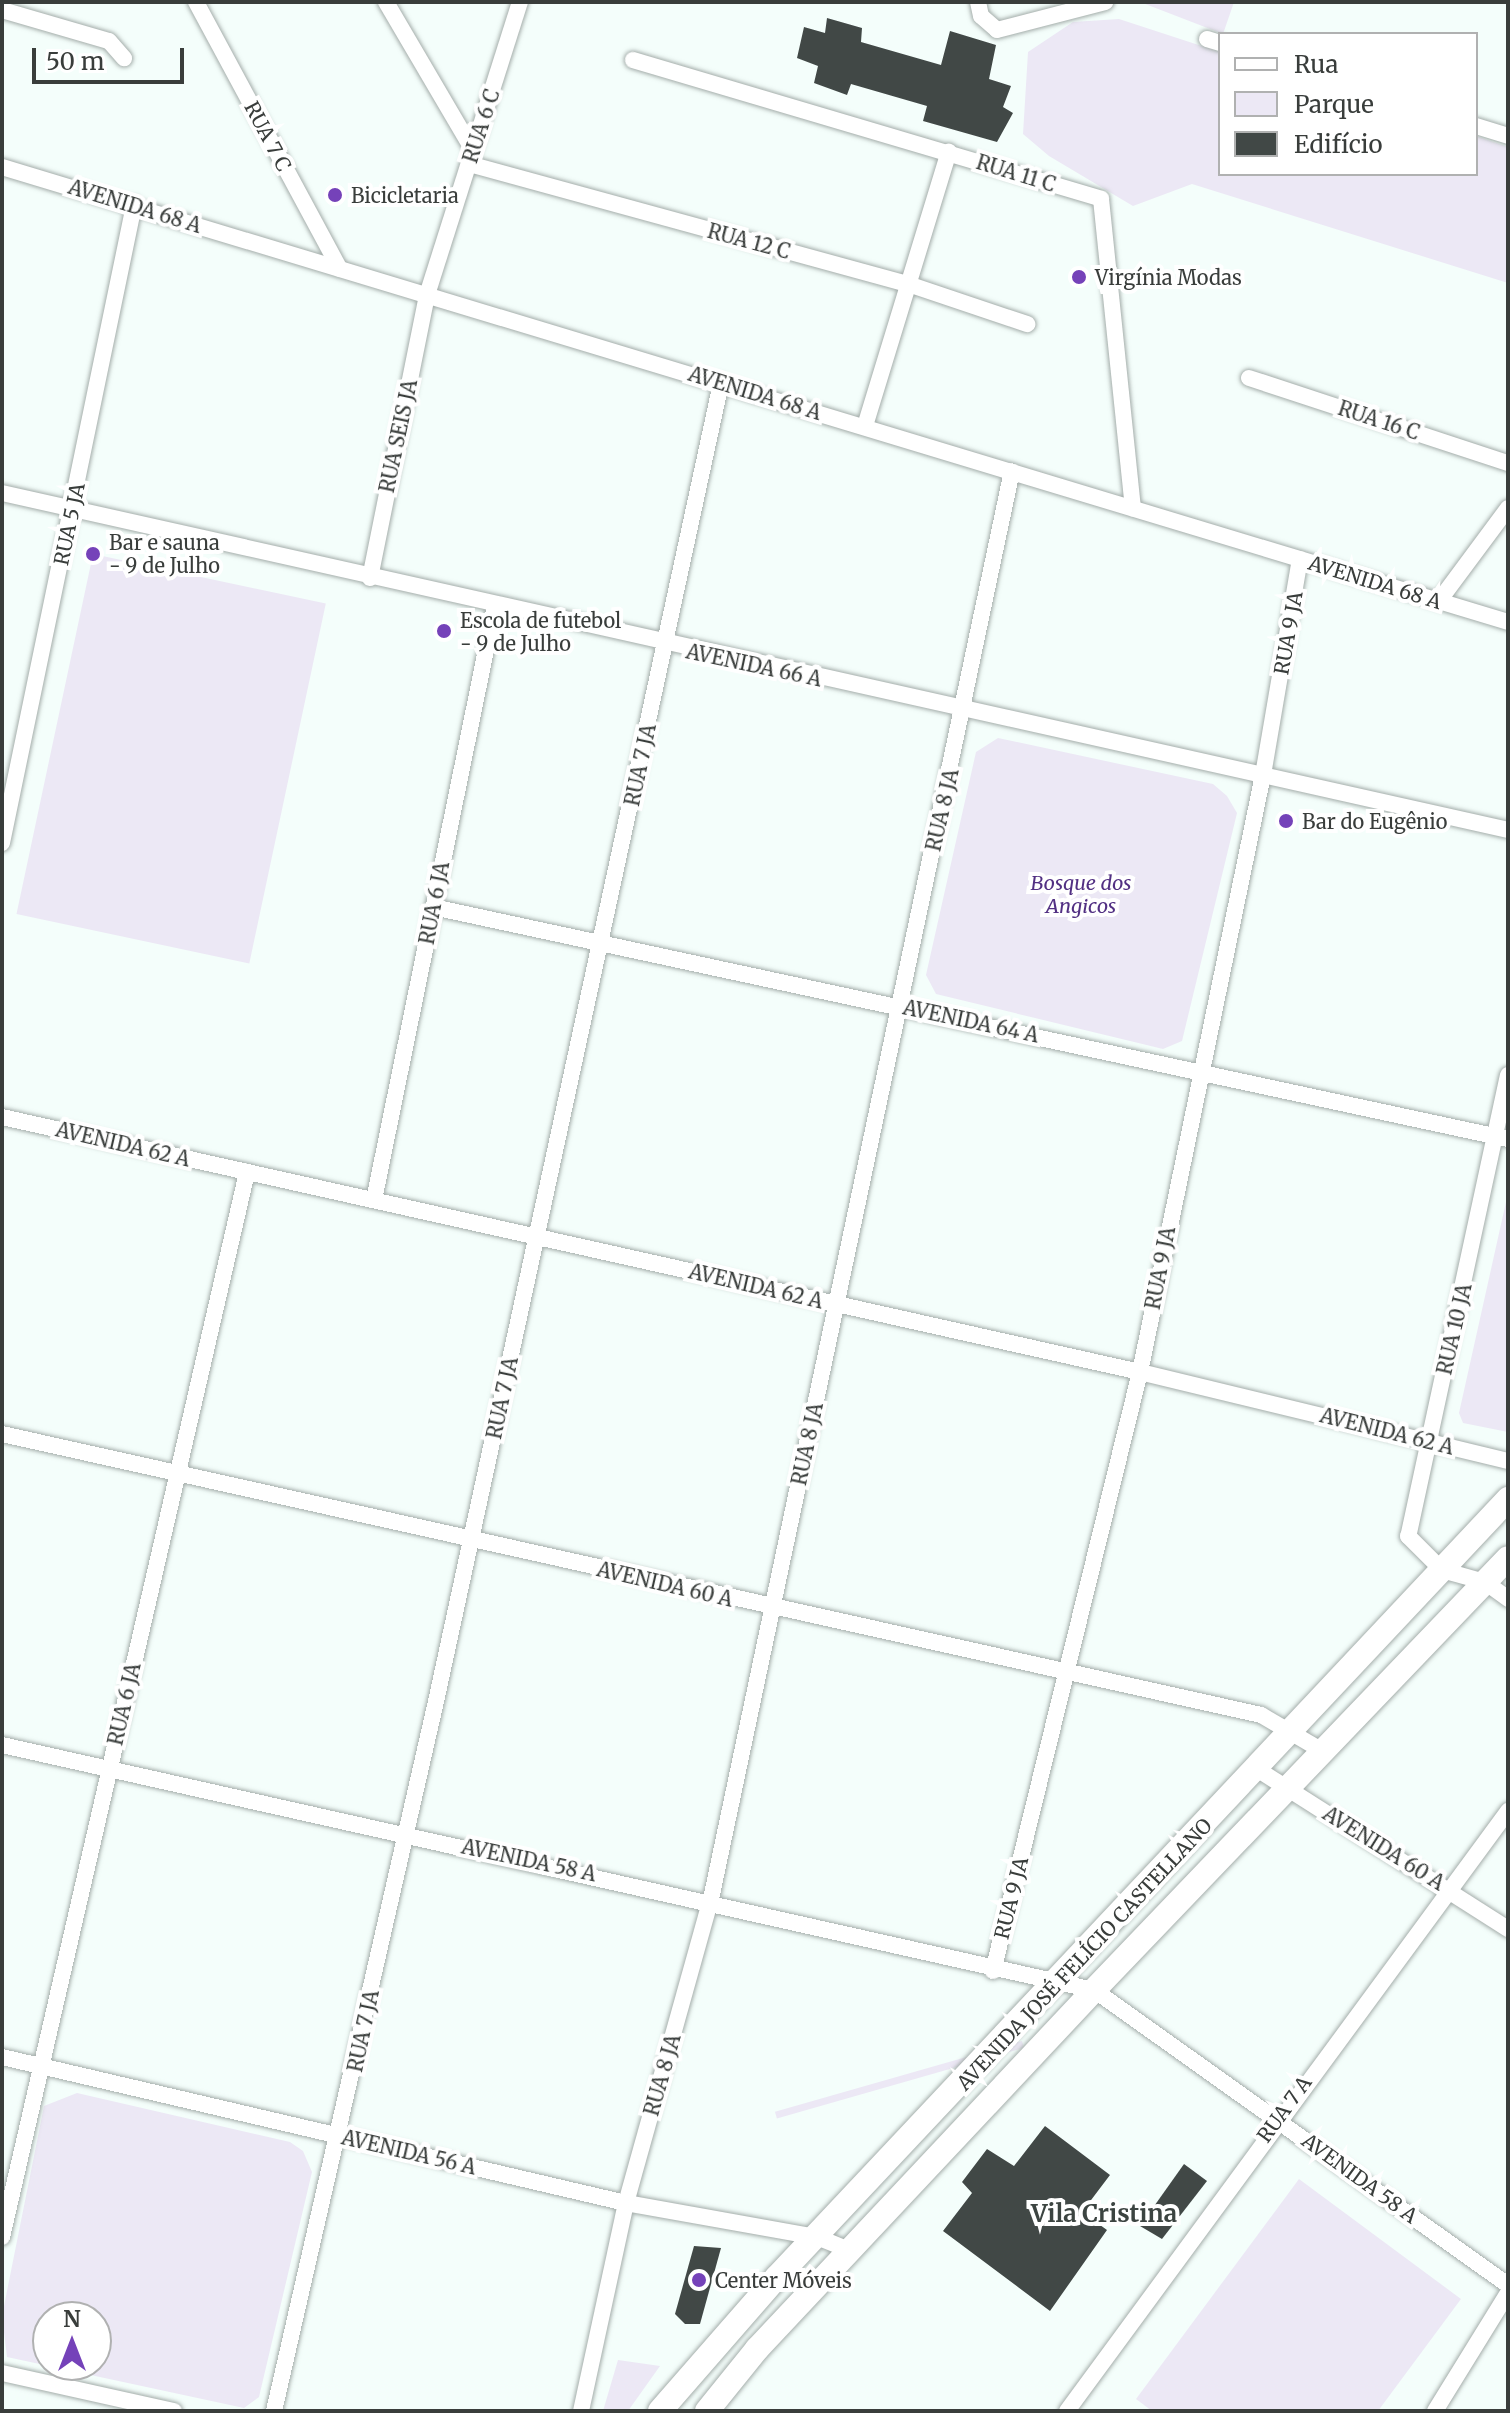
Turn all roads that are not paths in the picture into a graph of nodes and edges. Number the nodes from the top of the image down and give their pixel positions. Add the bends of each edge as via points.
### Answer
1 (196, 2) edge
2 (386, 2) edge
3 (520, 2) edge
4 (978, 2) edge
5 (1105, 2) edge
6 (2, 10) edge
7 (124, 58) dead end
8 (633, 60) dead end
9 (1478, 127) edge
10 (1508, 136) edge
11 (949, 152) junction
12 (471, 157) junction
13 (2, 167) edge
14 (134, 205) junction
15 (340, 269) junction
16 (908, 284) junction
17 (427, 295) junction
18 (1027, 324) dead end
19 (1249, 378) dead end
20 (721, 383) junction
21 (865, 426) junction
22 (1508, 463) edge
23 (1012, 471) junction
24 (2, 493) edge
25 (1133, 508) junction
26 (1508, 508) edge
27 (73, 509) junction
28 (1300, 559) junction
29 (370, 578) junction
30 (1439, 601) junction
31 (495, 606) junction
32 (1508, 622) edge
33 (664, 645) junction
34 (964, 711) junction
35 (1263, 775) junction
36 (6, 803) edge
37 (1508, 830) edge
38 (2, 843) edge
39 (433, 907) junction
40 (603, 943) junction
41 (898, 1005) junction
42 (1198, 1071) junction
43 (1508, 1075) edge
44 (2, 1117) edge
45 (1503, 1138) edge
46 (247, 1172) junction
47 (374, 1200) junction
48 (536, 1237) junction
49 (835, 1304) junction
50 (1140, 1372) junction
51 (2, 1434) edge
52 (1429, 1440) junction
53 (1508, 1461) edge
54 (177, 1474) junction
55 (1508, 1499) edge
56 (471, 1540) junction
57 (1508, 1558) edge
58 (1442, 1570) junction
59 (1485, 1582) junction
60 (1508, 1599) edge
61 (773, 1609) junction
62 (1067, 1675) junction
63 (1287, 1728) junction
64 (2, 1745) edge
65 (1321, 1750) junction
66 (109, 1768) junction
67 (1257, 1769) junction
68 (1289, 1788) junction
69 (1508, 1811) edge
70 (406, 1833) junction
71 (1449, 1889) junction
72 (711, 1899) junction
73 (1508, 1929) edge
74 (993, 1971) junction
75 (1054, 1984) junction
76 (1094, 1990) junction
77 (2, 2057) edge
78 (41, 2065) junction
79 (1277, 2117) junction
80 (339, 2136) junction
81 (626, 2203) junction
82 (2, 2237) edge
83 (817, 2237) junction
84 (850, 2250) junction
85 (1508, 2285) edge
86 (1508, 2293) edge
87 (2, 2373) edge
88 (174, 2411) edge
89 (274, 2411) edge
90 (581, 2411) edge
91 (660, 2411) edge
92 (707, 2411) edge
93 (1067, 2411) edge
94 (1435, 2411) edge

1 - 15 street, RUA 7 C
2 - 12 street
3 - 12 street, RUA 6 C
4 - 5 street via 981,16 997,30
6 - 7 street via 109,41
8 - 11 street, RUA 11 C
9 - 10 street
11 - 16 street
11 - 25 street, RUA 11 C via 1101,199
12 - 16 street, RUA 12 C
12 - 17 street, RUA 6 C
13 - 14 street, AVENIDA 68 A
14 - 15 street, AVENIDA 68 A
14 - 27 street, RUA 5 JA
15 - 17 street, AVENIDA 68 A
16 - 18 street, RUA 12 C
16 - 21 street
17 - 20 street, AVENIDA 68 A
17 - 29 street, RUA SEIS JA
19 - 22 street, RUA 16 C
20 - 21 street, AVENIDA 68 A
20 - 33 street, RUA 7 JA
21 - 23 street, AVENIDA 68 A
23 - 25 street, AVENIDA 68 A
23 - 34 street, RUA 8 JA
24 - 27 street, AVENIDA 66 A
25 - 28 street, AVENIDA 68 A
26 - 30 street
27 - 29 street, AVENIDA 66 A
27 - 36 street, RUA 5 JA
28 - 30 street, AVENIDA 68 A
28 - 35 street, RUA 9 JA
29 - 31 street, AVENIDA 66 A
30 - 32 street, AVENIDA 68 A
31 - 33 street, AVENIDA 66 A
31 - 39 street, RUA 6 JA
33 - 34 street, AVENIDA 66 A
33 - 40 street, RUA 7 JA
34 - 35 street, AVENIDA 66 A
34 - 41 street, RUA 8 JA
35 - 37 street, AVENIDA 66 A
35 - 42 street, RUA 9 JA
36 - 38 street, RUA 5 JA
39 - 40 street, AVENIDA 64 A
39 - 47 street, RUA 6 JA
40 - 41 street, AVENIDA 64 A
40 - 48 street, RUA 7 JA
41 - 42 street, AVENIDA 64 A
41 - 49 street, RUA 8 JA
42 - 45 street, AVENIDA 64 A
42 - 50 street, RUA 9 JA
43 - 45 street, RUA 10 JA
44 - 46 street, AVENIDA 62 A
45 - 52 street, RUA 10 JA
46 - 47 street, AVENIDA 62 A
46 - 54 street, RUA 6 JA
47 - 48 street, AVENIDA 62 A
48 - 49 street, AVENIDA 62 A
48 - 56 street, RUA 7 JA
49 - 50 street, AVENIDA 62 A
49 - 61 street, RUA 8 JA
50 - 52 street, AVENIDA 62 A
50 - 62 street, RUA 9 JA
51 - 54 street, AVENIDA 60 A
52 - 53 street, AVENIDA 62 A
52 - 58 street, RUA 10 JA via 1408,1536
54 - 56 street, AVENIDA 60 A
54 - 66 street, RUA 6 JA
55 - 58 main road, AVENIDA JOSÉ FELÍCIO CASTELLANO
56 - 61 street, AVENIDA 60 A
56 - 70 street, RUA 7 JA
57 - 59 main road, AVENIDA JOSÉ FELÍCIO CASTELLANO
58 - 59 street
58 - 63 main road, AVENIDA JOSÉ FELÍCIO CASTELLANO
59 - 60 street
59 - 65 main road, AVENIDA JOSÉ FELÍCIO CASTELLANO
61 - 62 street, AVENIDA 60 A
61 - 72 street, RUA 8 JA
62 - 63 street, AVENIDA 60 A via 1261,1715
62 - 74 street, RUA 9 JA
63 - 65 street, AVENIDA 60 A
63 - 67 main road, AVENIDA JOSÉ FELÍCIO CASTELLANO
64 - 66 street, AVENIDA 58 A
65 - 68 main road, AVENIDA JOSÉ FELÍCIO CASTELLANO
66 - 70 street, AVENIDA 58 A
66 - 78 street, RUA 6 JA
67 - 68 street, AVENIDA 60 A
67 - 75 main road, AVENIDA JOSÉ FELÍCIO CASTELLANO
68 - 71 street, AVENIDA 60 A
68 - 76 main road, AVENIDA JOSÉ FELÍCIO CASTELLANO
69 - 71 street, RUA 7 A
70 - 72 street, AVENIDA 58 A
70 - 80 street, RUA 7 JA
71 - 73 street, AVENIDA 60 A
71 - 79 street, RUA 7 A
72 - 74 street, AVENIDA 58 A
72 - 81 street, RUA 8 JA
74 - 75 street, AVENIDA 58 A
75 - 76 street, AVENIDA 58 A
75 - 83 main road, AVENIDA JOSÉ FELÍCIO CASTELLANO
76 - 79 street, AVENIDA 58 A
76 - 84 main road, AVENIDA JOSÉ FELÍCIO CASTELLANO
77 - 78 street, AVENIDA 56 A
78 - 80 street, AVENIDA 56 A
78 - 82 street, RUA 6 JA
79 - 85 street, AVENIDA 58 A
79 - 93 street, RUA 7 A
80 - 81 street, AVENIDA 56 A
80 - 89 street, RUA 7 JA
81 - 83 street, AVENIDA 56 A
81 - 90 street, RUA 8 JA
83 - 84 street, AVENIDA 56 A
83 - 91 main road, AVENIDA JOSÉ FELÍCIO CASTELLANO
84 - 92 main road, AVENIDA JOSÉ FELÍCIO CASTELLANO
86 - 94 street
87 - 88 street

